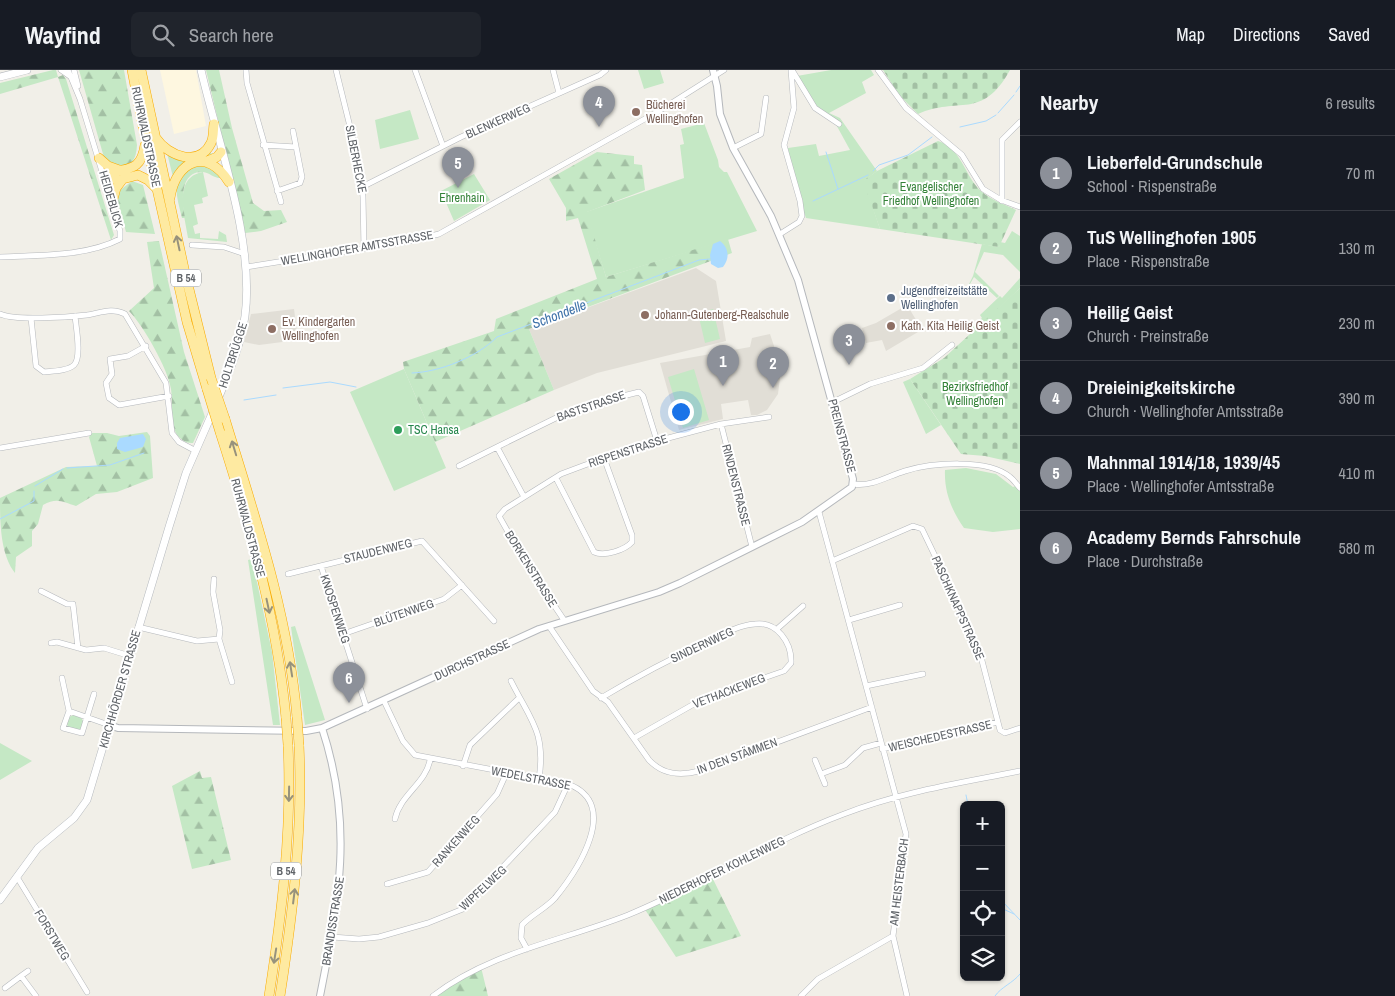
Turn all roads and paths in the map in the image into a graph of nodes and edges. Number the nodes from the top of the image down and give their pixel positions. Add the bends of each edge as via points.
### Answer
1 (27, 70) edge
2 (61, 70) edge
3 (68, 70) edge
4 (132, 70) edge
5 (142, 70) edge
6 (201, 70) edge
7 (246, 70) edge
8 (336, 70) edge
9 (415, 70) edge
10 (553, 70) edge
11 (606, 70) edge
12 (724, 70) edge
13 (791, 70) edge
14 (878, 70) edge
15 (74, 73) edge
16 (714, 73) edge
17 (0, 77) edge
18 (559, 93) junction
19 (766, 98) dead end
20 (1020, 122) edge
21 (214, 124) junction
22 (839, 124) dead end
23 (293, 130) dead end
24 (154, 131) junction
25 (146, 139) junction
26 (263, 145) junction
27 (443, 146) junction
28 (296, 147) junction
29 (733, 148) junction
30 (205, 152) junction
31 (221, 152) junction
32 (99, 158) junction
33 (205, 162) junction
34 (122, 175) junction
35 (105, 178) junction
36 (229, 182) junction
37 (362, 187) junction
38 (277, 191) junction
39 (158, 192) junction
40 (169, 201) junction
41 (1002, 201) junction
42 (281, 202) dead end
43 (112, 203) junction
44 (1020, 207) edge
45 (780, 234) junction
46 (192, 245) dead end
47 (364, 249) junction
48 (245, 254) junction
49 (0, 257) edge
50 (246, 267) junction
51 (0, 314) edge
52 (75, 316) junction
53 (31, 318) junction
54 (952, 345) dead end
55 (146, 346) junction
56 (169, 396) junction
57 (833, 402) junction
58 (769, 417) dead end
59 (721, 424) junction
60 (89, 433) dead end
61 (657, 441) junction
62 (497, 447) junction
63 (0, 448) edge
64 (196, 451) junction
65 (604, 458) junction
66 (460, 466) dead end
67 (556, 478) junction
68 (854, 484) junction
69 (1020, 488) edge
70 (524, 497) junction
71 (819, 512) junction
72 (499, 516) joint
73 (752, 547) junction
74 (832, 561) junction
75 (321, 566) junction
76 (288, 574) dead end
77 (214, 579) dead end
78 (462, 585) junction
79 (40, 591) dead end
80 (900, 605) dead end
81 (802, 606) dead end
82 (564, 620) junction
83 (849, 620) junction
84 (494, 621) dead end
85 (549, 626) junction
86 (138, 627) junction
87 (777, 629) junction
88 (343, 634) junction
89 (219, 639) junction
90 (52, 643) dead end
91 (78, 648) junction
92 (130, 656) junction
93 (923, 674) dead end
94 (62, 678) dead end
95 (511, 681) dead end
96 (232, 682) dead end
97 (866, 686) junction
98 (94, 694) dead end
99 (519, 698) junction
100 (601, 698) junction
101 (384, 701) junction
102 (872, 708) junction
103 (367, 709) junction
104 (68, 711) junction
105 (87, 717) junction
106 (998, 722) junction
107 (109, 725) junction
108 (322, 728) junction
109 (1020, 728) edge
110 (634, 738) junction
111 (882, 746) junction
112 (430, 760) junction
113 (816, 760) dead end
114 (464, 766) junction
115 (1020, 771) edge
116 (506, 774) junction
117 (821, 774) junction
118 (539, 779) junction
119 (568, 784) junction
120 (824, 784) dead end
121 (896, 797) junction
122 (395, 819) dead end
123 (17, 877) junction
124 (387, 884) dead end
125 (0, 900) edge
126 (893, 936) junction
127 (332, 937) junction
128 (527, 949) junction
129 (28, 971) dead end
130 (21, 976) junction
131 (6, 988) dead end
132 (87, 992) dead end
133 (36, 996) edge
134 (269, 996) edge
135 (280, 996) edge
136 (320, 996) edge
137 (433, 996) edge
138 (801, 996) edge
139 (907, 996) edge

1 - 17 main road
2 - 15 street
3 - 15 street, HEIDEBLICK
4 - 25 highway, RUHRWALDSTRASSE / B 54
5 - 24 highway, RUHRWALDSTRASSE / B 54
6 - 21 main road, HOLTBRÜGGE
7 - 26 street via 246,83
8 - 37 street, SILBERHECKE
9 - 27 street
10 - 18 street
11 - 18 street, BLENKERWEG
12 - 16 street, WELLINGHOFER AMTSSTRASSE
13 - 22 street via 815,108
13 - 45 street via 794,108 784,145 802,216 799,222
14 - 41 street via 906,108 962,155 983,190
15 - 32 street, HEIDEBLICK
16 - 29 street, PREINSTRASSE via 720,114
16 - 47 street, WELLINGHOFER AMTSSTRASSE via 659,112 452,228 427,238
18 - 27 street, BLENKERWEG
19 - 29 street via 761,134
20 - 41 street via 1002,140
21 - 30 highway via 212,139
21 - 31 main road, HOLTBRÜGGE
23 - 28 street
24 - 30 highway via 160,143 175,155 190,157
24 - 40 highway, RUHRWALDSTRASSE / B 54
25 - 34 highway via 144,153 137,164
25 - 39 highway, RUHRWALDSTRASSE / B 54
26 - 28 street
26 - 38 street
27 - 37 street, BLENKERWEG
28 - 38 street via 302,177 300,183
29 - 45 street, PREINSTRASSE
30 - 31 highway
31 - 33 highway
31 - 36 main road, HOLTBRÜGGE
32 - 34 highway
32 - 35 street, HEIDEBLICK
33 - 36 highway via 218,168
33 - 40 highway via 191,163 178,172
34 - 35 highway
34 - 39 highway via 142,176
34 - 43 highway
35 - 43 street, HEIDEBLICK
36 - 48 main road, HOLTBRÜGGE
37 - 47 street, SILBERHECKE
38 - 42 street
39 -> 134 highway, RUHRWALDSTRASSE / B 54, bridge via 187,322 258,559 276,644 286,718 290,793 286,862
135 -> 40 highway, RUHRWALDSTRASSE / B 54, bridge via 297,872 300,811 297,717 276,593 211,378
41 - 44 street
43 - 49 street, HEIDEBLICK via 120,238 109,244 72,252
45 - 57 street, PREINSTRASSE via 803,295
46 - 48 street via 224,247
47 - 50 street, WELLINGHOFER AMTSSTRASSE
48 - 50 main road, HOLTBRÜGGE
50 - 64 main road, HOLTBRÜGGE via 242,331
51 - 53 street via 11,318
52 - 53 street
52 - 53 street via 76,363 68,368 44,372 36,366
52 - 55 street via 110,310 122,312 130,318
54 - 57 street via 923,368 870,384
55 - 56 street via 164,379
55 - 56 street via 128,356 110,359 112,374 106,383 109,398 119,405
56 - 64 street via 172,434
57 - 68 street, PREINSTRASSE
58 - 59 street, RISPENSTRASSE
59 - 61 street, RISPENSTRASSE
59 - 73 street, RINDENSTRASSE
60 - 63 street
61 - 62 street, BASTSTRASSE via 643,396 635,391 568,412
61 - 65 street, RISPENSTRASSE
62 - 66 street, BASTSTRASSE
62 - 70 street
64 - 86 main road, KIRCHHÖRDER STRASSE
65 - 67 street, RISPENSTRASSE
65 - 67 street via 632,535 632,542 627,546 602,554 594,552
67 - 70 street, RISPENSTRASSE
68 - 69 street via 865,485 907,470 961,464 999,471
68 - 71 street, PREINSTRASSE
70 - 72 street, RISPENSTRASSE
71 - 73 street, DURCHSTRASSE
71 - 74 street
72 - 82 street, BORKENSTRASSE
73 - 82 street, DURCHSTRASSE via 659,592
74 - 83 street
74 - 106 street, PASCHKNAPPSTRASSE via 913,526 922,529 971,641 980,653
75 - 76 street, STAUDENWEG
75 - 78 street, STAUDENWEG via 422,541
75 - 88 street, KNOSPENWEG
77 - 89 street
78 - 84 street, STAUDENWEG
78 - 88 street, BLÜTENWEG via 444,599
79 - 91 street via 73,604
80 - 83 street
81 - 87 street
82 - 85 street, DURCHSTRASSE
83 - 97 street
85 - 100 street, IN DEN STÄMMEN
85 - 101 street, DURCHSTRASSE
86 - 89 street via 197,641
86 - 92 main road, KIRCHHÖRDER STRASSE
87 - 100 street, SINDERNWEG via 757,623 745,626 682,653
87 - 110 street, VETHACKEWEG via 792,655 791,663 784,671 701,700
88 - 103 street, KNOSPENWEG
89 - 96 street
90 - 91 street
91 - 92 street via 92,650 98,647
92 - 107 main road, KIRCHHÖRDER STRASSE
93 - 97 street
94 - 104 street
95 - 99 street
97 - 102 street
98 - 105 street
99 - 114 street via 470,745
99 - 118 street via 541,743
100 - 110 street, IN DEN STÄMMEN via 608,702
101 - 103 street, DURCHSTRASSE
101 - 112 street, WEDELSTRASSE via 406,748
102 - 110 street, IN DEN STÄMMEN via 688,774 670,773 655,766
102 - 111 street
103 - 108 street, DURCHSTRASSE
104 - 105 street
104 - 105 street via 63,728 82,733
105 - 107 street
106 - 109 street, WEISCHEDESTRASSE via 1002,732
106 - 111 street, WEISCHEDESTRASSE
107 - 108 street, DURCHSTRASSE via 118,728 306,731
107 - 123 main road, KIRCHHÖRDER STRASSE via 83,808 38,848
108 - 127 street, BRANDISSTRASSE via 338,794 342,838 340,884
111 - 117 street, WEISCHEDESTRASSE via 863,748 845,765
111 - 121 street
112 - 114 street, WEDELSTRASSE
112 - 122 street via 425,774 401,805
113 - 117 street
114 - 116 street, WEDELSTRASSE
115 - 121 street, NIEDERHOFER KOHLENWEG
116 - 118 street, WEDELSTRASSE
116 - 124 street, RANKENWEG via 498,794 428,872
117 - 120 street
118 - 119 street, WEDELSTRASSE
119 - 127 street, WIPFELWEG via 555,812 463,909 379,937
119 - 128 street, WEDELSTRASSE via 577,787 588,801 593,818 592,837 585,854 555,898 522,925 521,936
121 - 126 street, AM HEISTERBACH via 906,844
121 - 128 street, NIEDERHOFER KOHLENWEG via 815,825 628,914
123 - 125 main road, KIRCHHÖRDER STRASSE
123 - 132 street, FORSTWEG
126 - 138 street via 818,980
126 - 139 street, AM HEISTERBACH
127 - 136 street, BRANDISSTRASSE
128 - 137 street, NIEDERHOFER KOHLENWEG via 481,967
129 - 130 street
130 - 131 street
130 - 133 street

